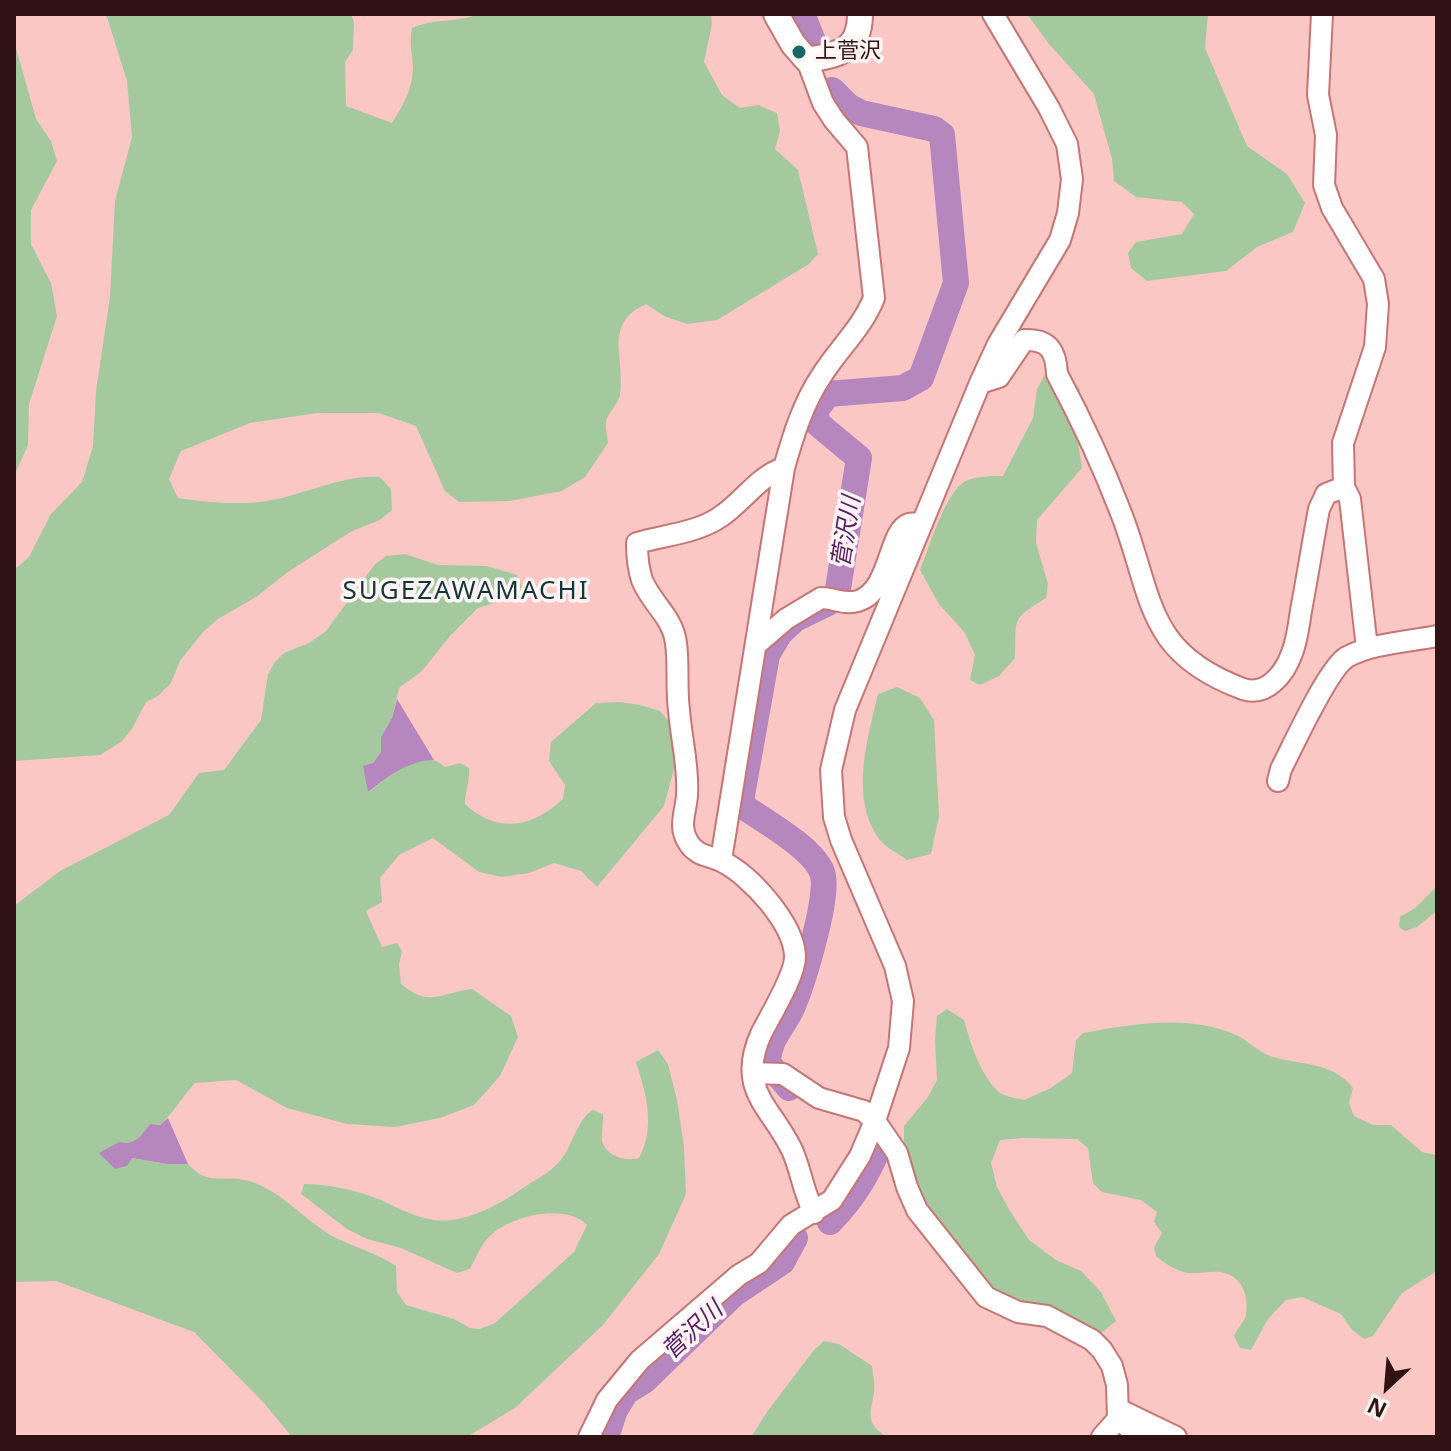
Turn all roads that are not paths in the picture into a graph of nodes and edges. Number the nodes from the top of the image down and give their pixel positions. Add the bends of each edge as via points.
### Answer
1 (776, 14) edge
2 (860, 14) edge
3 (993, 14) edge
4 (1322, 14) edge
5 (807, 60) junction
6 (980, 383) junction
7 (784, 468) junction
8 (1344, 487) junction
9 (922, 524) junction
10 (1437, 636) edge
11 (757, 644) junction
12 (1367, 648) junction
13 (1278, 781) dead end
14 (721, 860) junction
15 (767, 1074) junction
16 (875, 1121) junction
17 (814, 1213) junction
18 (1118, 1414) junction
19 (589, 1437) edge
20 (1102, 1437) edge
21 (1141, 1437) edge
22 (1176, 1437) edge

1 - 5 main road
2 - 5 main road via 854,42 833,56
3 - 6 street via 1067,144 1072,179 1060,240
4 - 8 street via 1318,95 1326,135 1324,185 1374,279 1378,304 1375,347 1343,443
5 - 7 street via 823,103 857,147 874,298 821,375 797,422
6 - 8 street via 999,377 1024,340 1048,344 1115,496 1148,604 1161,627 1193,665 1249,691 1266,689 1292,654 1319,509 1326,494
6 - 9 street
7 - 11 street
7 - 14 street via 772,472 711,523 637,543 642,579 668,618 676,641 686,840 704,857
8 - 12 street via 1350,499
9 - 11 street via 901,529 869,596 856,602 821,598
9 - 16 street via 845,710 831,770 841,840 895,966 903,1001 899,1048
10 - 12 street
11 - 14 street
12 - 13 street via 1343,659 1330,676
14 - 15 street via 766,899 796,956 754,1054
15 - 16 street via 864,1111
15 - 17 street via 755,1087 793,1153
16 - 17 street via 845,1182
16 - 18 street via 897,1153 917,1210 986,1297 1018,1312 1047,1316 1092,1340 1112,1366
17 - 19 street via 791,1225 759,1263 640,1360 607,1400
18 - 20 street
18 - 21 street
18 - 22 street

